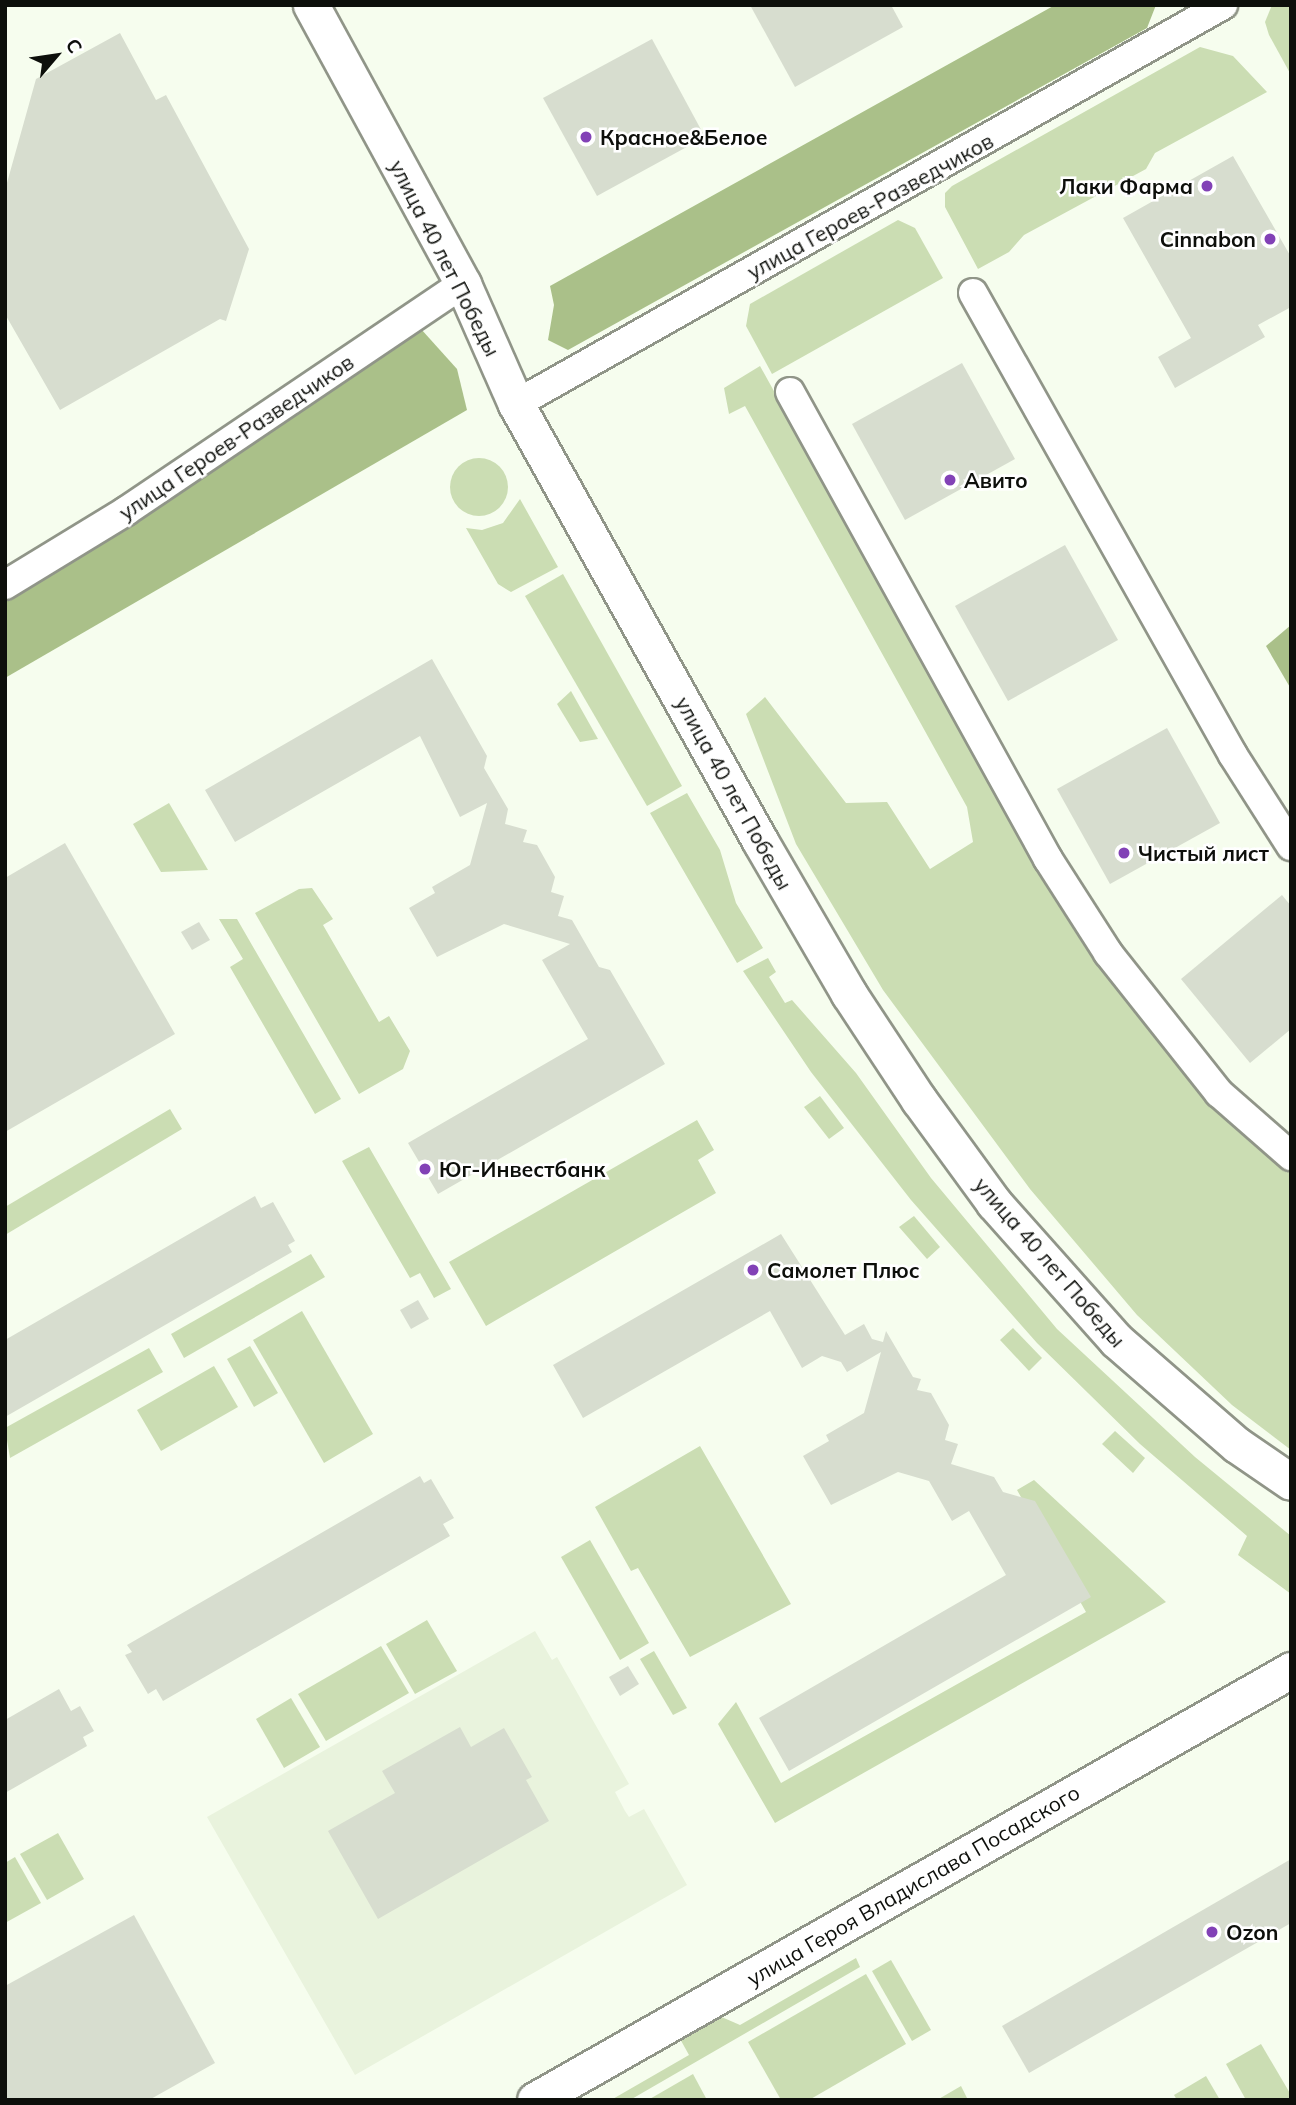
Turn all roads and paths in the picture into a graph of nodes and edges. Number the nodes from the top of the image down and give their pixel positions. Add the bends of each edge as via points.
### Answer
1 (311, 5) edge
2 (1223, 5) edge
3 (463, 284) junction
4 (973, 293) dead end
5 (790, 392) dead end
6 (516, 404) junction
7 (5, 585) edge
8 (1291, 846) edge
9 (1291, 1156) edge
10 (1291, 1482) edge
11 (1291, 1670) edge
12 (535, 2100) edge

1 - 3 street, улица 40 лет Победы
2 - 6 street, улица Героев-Разведчиков
3 - 6 street, улица 40 лет Победы
3 - 7 street, улица Героев-Разведчиков via 127,511
4 - 8 street via 1227,743
5 - 9 street via 1048,859 1108,953 1219,1093
6 - 10 street, улица 40 лет Победы via 760,841 849,994 919,1100 994,1203 1116,1340 1237,1445
11 - 12 street, улица Героя Владислава Посадского

